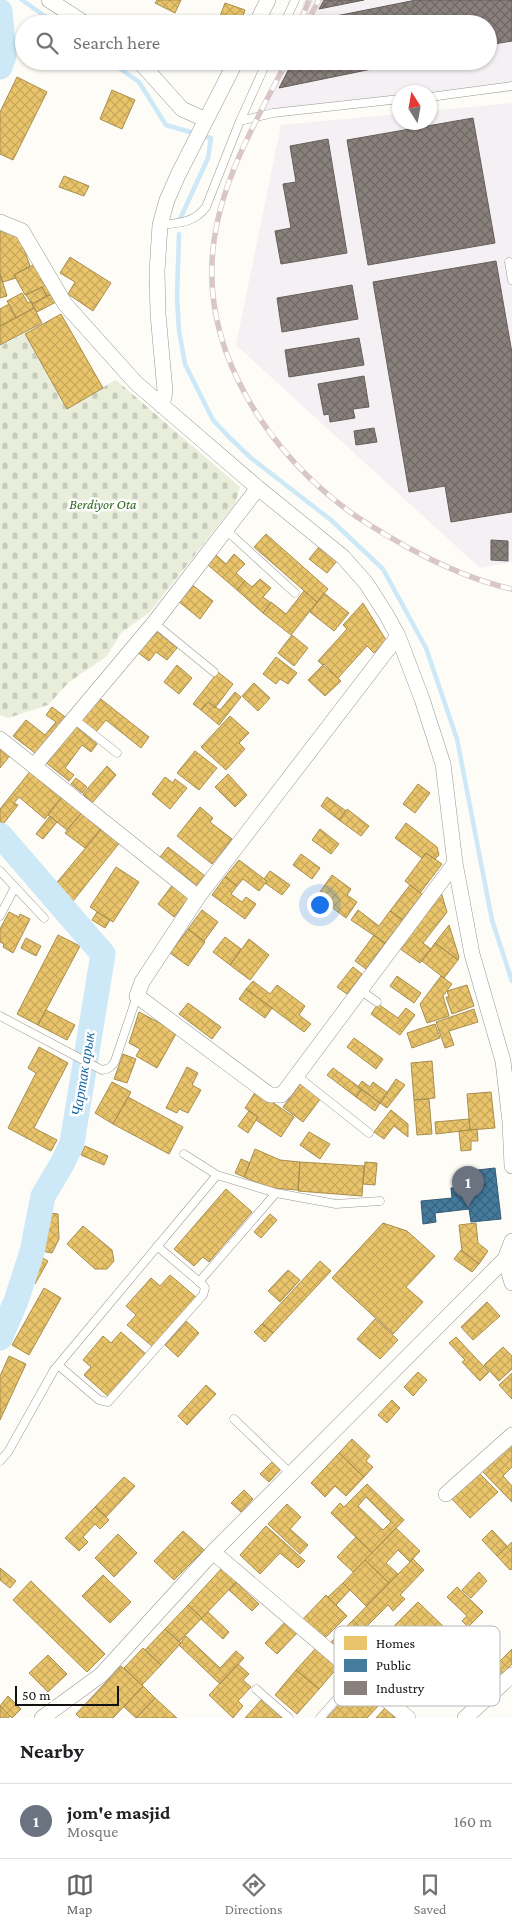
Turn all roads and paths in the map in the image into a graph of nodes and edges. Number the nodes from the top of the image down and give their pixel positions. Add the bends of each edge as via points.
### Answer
1 (49, 0) edge
2 (268, 0) edge
3 (295, 0) edge
4 (72, 15) edge
5 (260, 15) edge
6 (288, 15) edge
7 (147, 70) edge
8 (231, 70) edge
9 (263, 70) edge
10 (512, 86) edge
11 (437, 95) edge
12 (392, 100) edge
13 (206, 120) junction
14 (240, 121) junction
15 (0, 222) edge
16 (160, 225) junction
17 (509, 262) dead end
18 (512, 280) edge
19 (162, 406) junction
20 (258, 488) junction
21 (226, 530) junction
22 (295, 593) dead end
23 (154, 623) junction
24 (398, 636) junction
25 (214, 672) dead end
26 (74, 719) junction
27 (0, 739) edge
28 (117, 753) dead end
29 (34, 766) junction
30 (455, 863) junction
31 (0, 871) edge
32 (15, 887) junction
33 (198, 897) junction
34 (0, 916) edge
35 (44, 918) dead end
36 (360, 990) junction
37 (137, 996) junction
38 (377, 1002) dead end
39 (0, 1016) edge
40 (297, 1076) junction
41 (369, 1132) dead end
42 (184, 1154) dead end
43 (512, 1166) edge
44 (217, 1175) junction
45 (276, 1193) junction
46 (380, 1201) dead end
47 (512, 1241) edge
48 (158, 1246) junction
49 (505, 1259) junction
50 (199, 1282) junction
51 (512, 1283) edge
52 (58, 1365) junction
53 (234, 1419) dead end
54 (512, 1435) edge
55 (0, 1461) edge
56 (291, 1474) junction
57 (446, 1494) dead end
58 (214, 1552) junction
59 (334, 1656) edge
60 (512, 1675) edge
61 (500, 1686) edge
62 (256, 1689) dead end
63 (334, 1702) edge
64 (393, 1706) edge
65 (478, 1706) edge
66 (61, 1713) edge
67 (42, 1718) edge
68 (289, 1718) edge
69 (320, 1718) edge
70 (408, 1718) edge
71 (465, 1718) edge

1 - 4 street
2 - 5 street
3 - 6 lane
7 - 13 street via 182,109
8 - 13 street
9 - 14 lane
10 - 11 lane
12 - 14 lane via 273,113
13 - 16 street via 167,200
14 - 16 lane via 200,215 192,220
15 - 19 street via 22,231 65,304 136,383
16 - 19 street via 156,271 165,391
17 - 18 lane
19 - 20 street
20 - 21 street
20 - 24 street via 348,561 366,583
21 - 22 lane
21 - 23 street
23 - 25 lane
23 - 26 street
24 - 30 street via 443,764
24 - 33 street
26 - 28 lane
26 - 29 street
27 - 29 street
29 - 33 street
30 - 36 street
30 - 43 street via 472,954 503,1061
31 - 32 lane
32 - 34 lane
32 - 35 lane
33 - 37 street via 142,982
36 - 38 lane
36 - 40 street
37 - 39 lane via 113,1066 102,1070
37 - 40 street via 270,1095 280,1095
40 - 41 lane
42 - 44 lane
44 - 45 lane
44 - 48 lane
45 - 46 lane via 336,1204
45 - 50 lane
47 - 49 street
48 - 50 lane
48 - 52 lane
49 - 51 street
49 - 56 street
50 - 52 lane via 205,1288 203,1295 108,1402 99,1400
52 - 55 lane
53 - 56 lane
54 - 57 street
56 - 58 street
58 - 59 street
58 - 66 street via 101,1675
60 - 61 street
62 - 68 lane
63 - 69 lane
64 - 70 street
65 - 71 street
66 - 67 street

